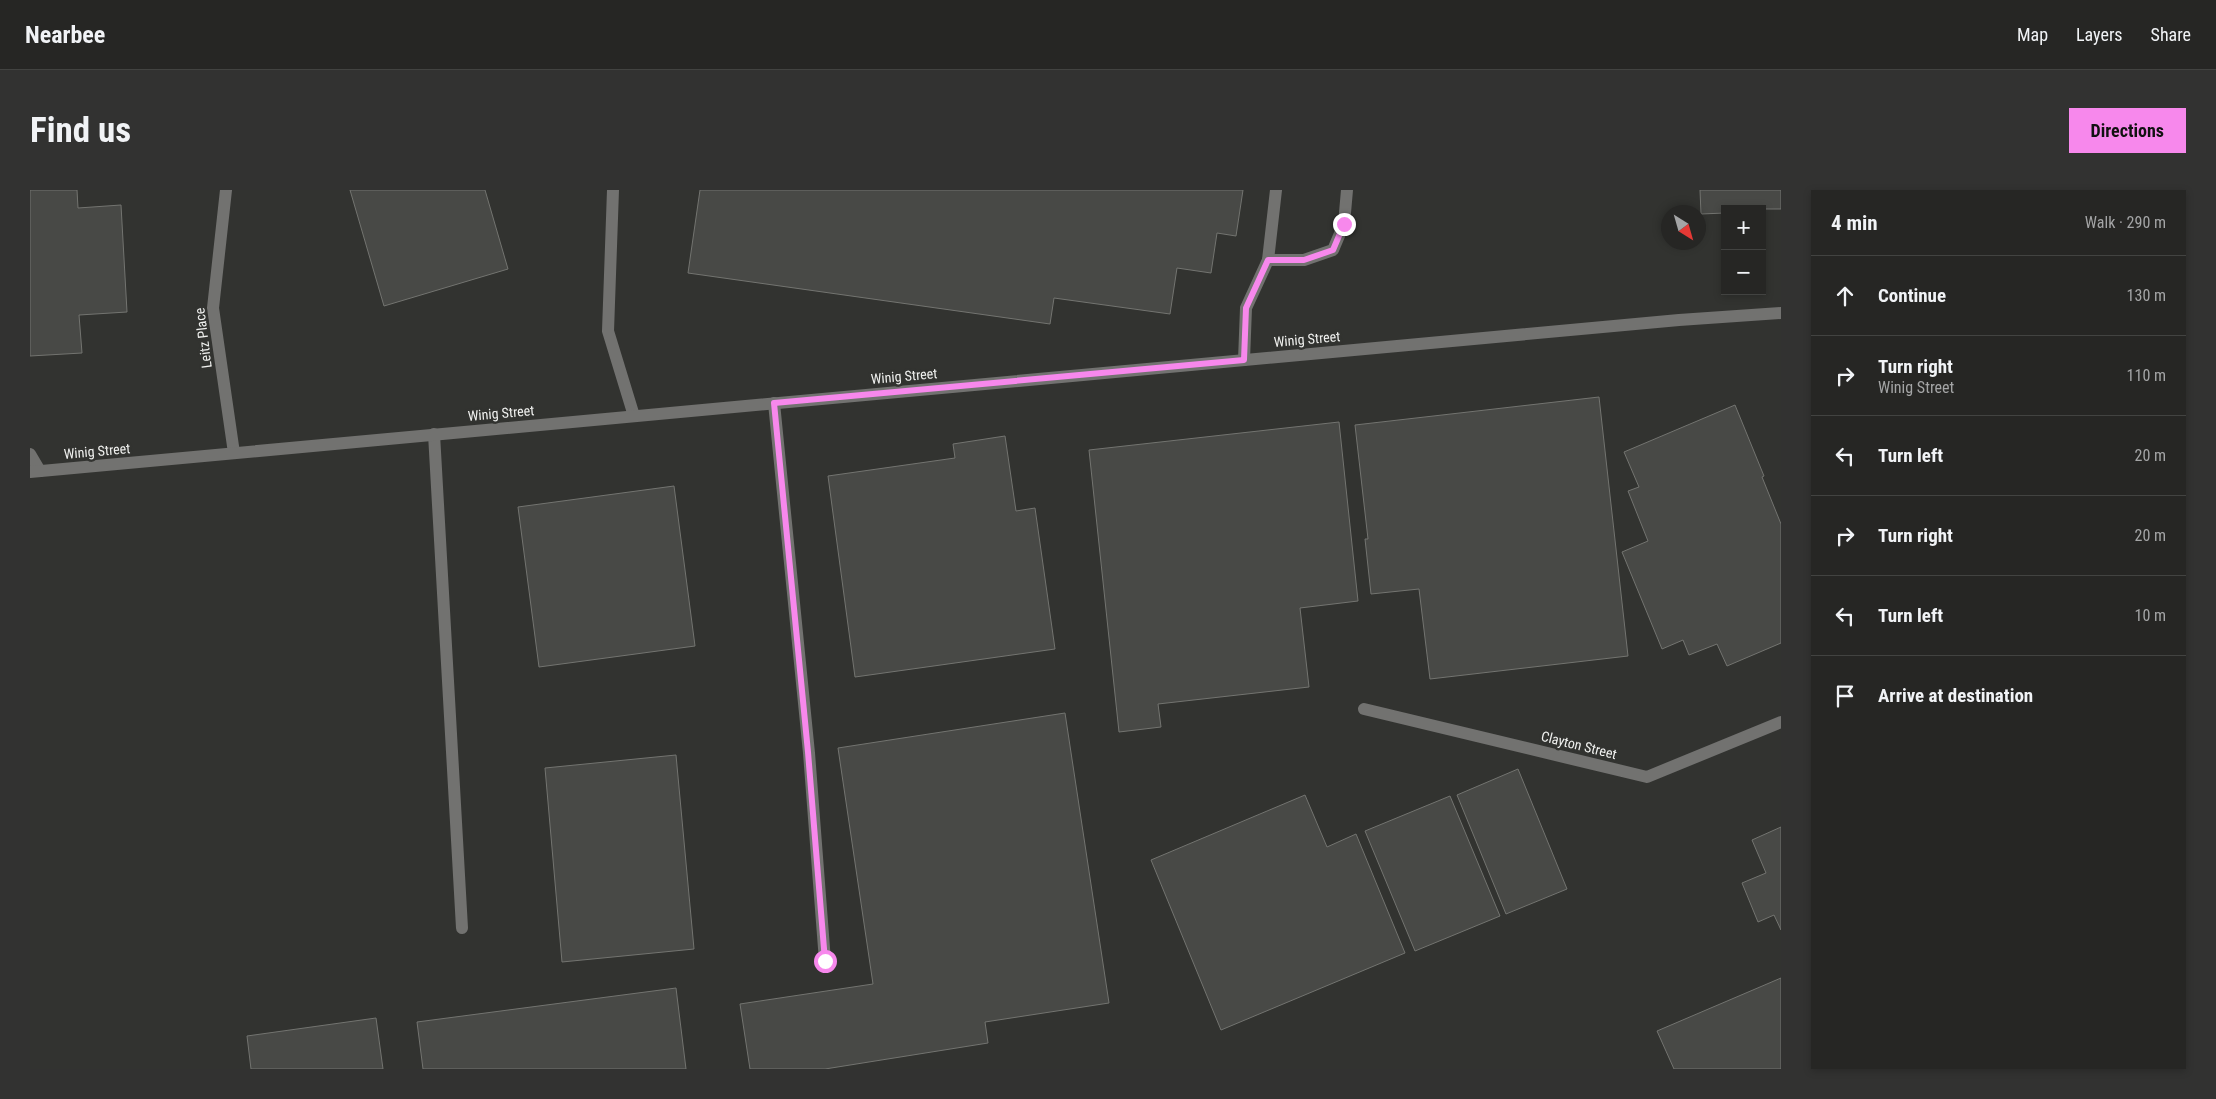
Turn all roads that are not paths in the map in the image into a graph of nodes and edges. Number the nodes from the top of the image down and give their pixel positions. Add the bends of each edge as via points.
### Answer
1 (226, 190) edge
2 (613, 190) edge
3 (1276, 190) edge
4 (1347, 190) edge
5 (1268, 260) junction
6 (1781, 314) edge
7 (1244, 360) junction
8 (774, 403) junction
9 (634, 416) junction
10 (434, 434) junction
11 (234, 453) junction
12 (30, 454) edge
13 (35, 472) edge
14 (1364, 709) dead end
15 (1781, 722) edge
16 (462, 928) dead end
17 (825, 961) dead end

1 - 11 street, Leitz Place via 212,308
2 - 9 street via 608,331
3 - 5 street
4 - 5 street via 1344,224 1333,250 1304,260
5 - 7 street via 1246,308
6 - 7 street, Winig Street via 1679,320
7 - 8 street, Winig Street
8 - 9 street, Winig Street
8 - 17 street via 808,743
9 - 10 street, Winig Street
10 - 11 street, Winig Street
10 - 16 street
11 - 13 street, Winig Street
12 - 13 street
14 - 15 street, Clayton Street via 1647,777

